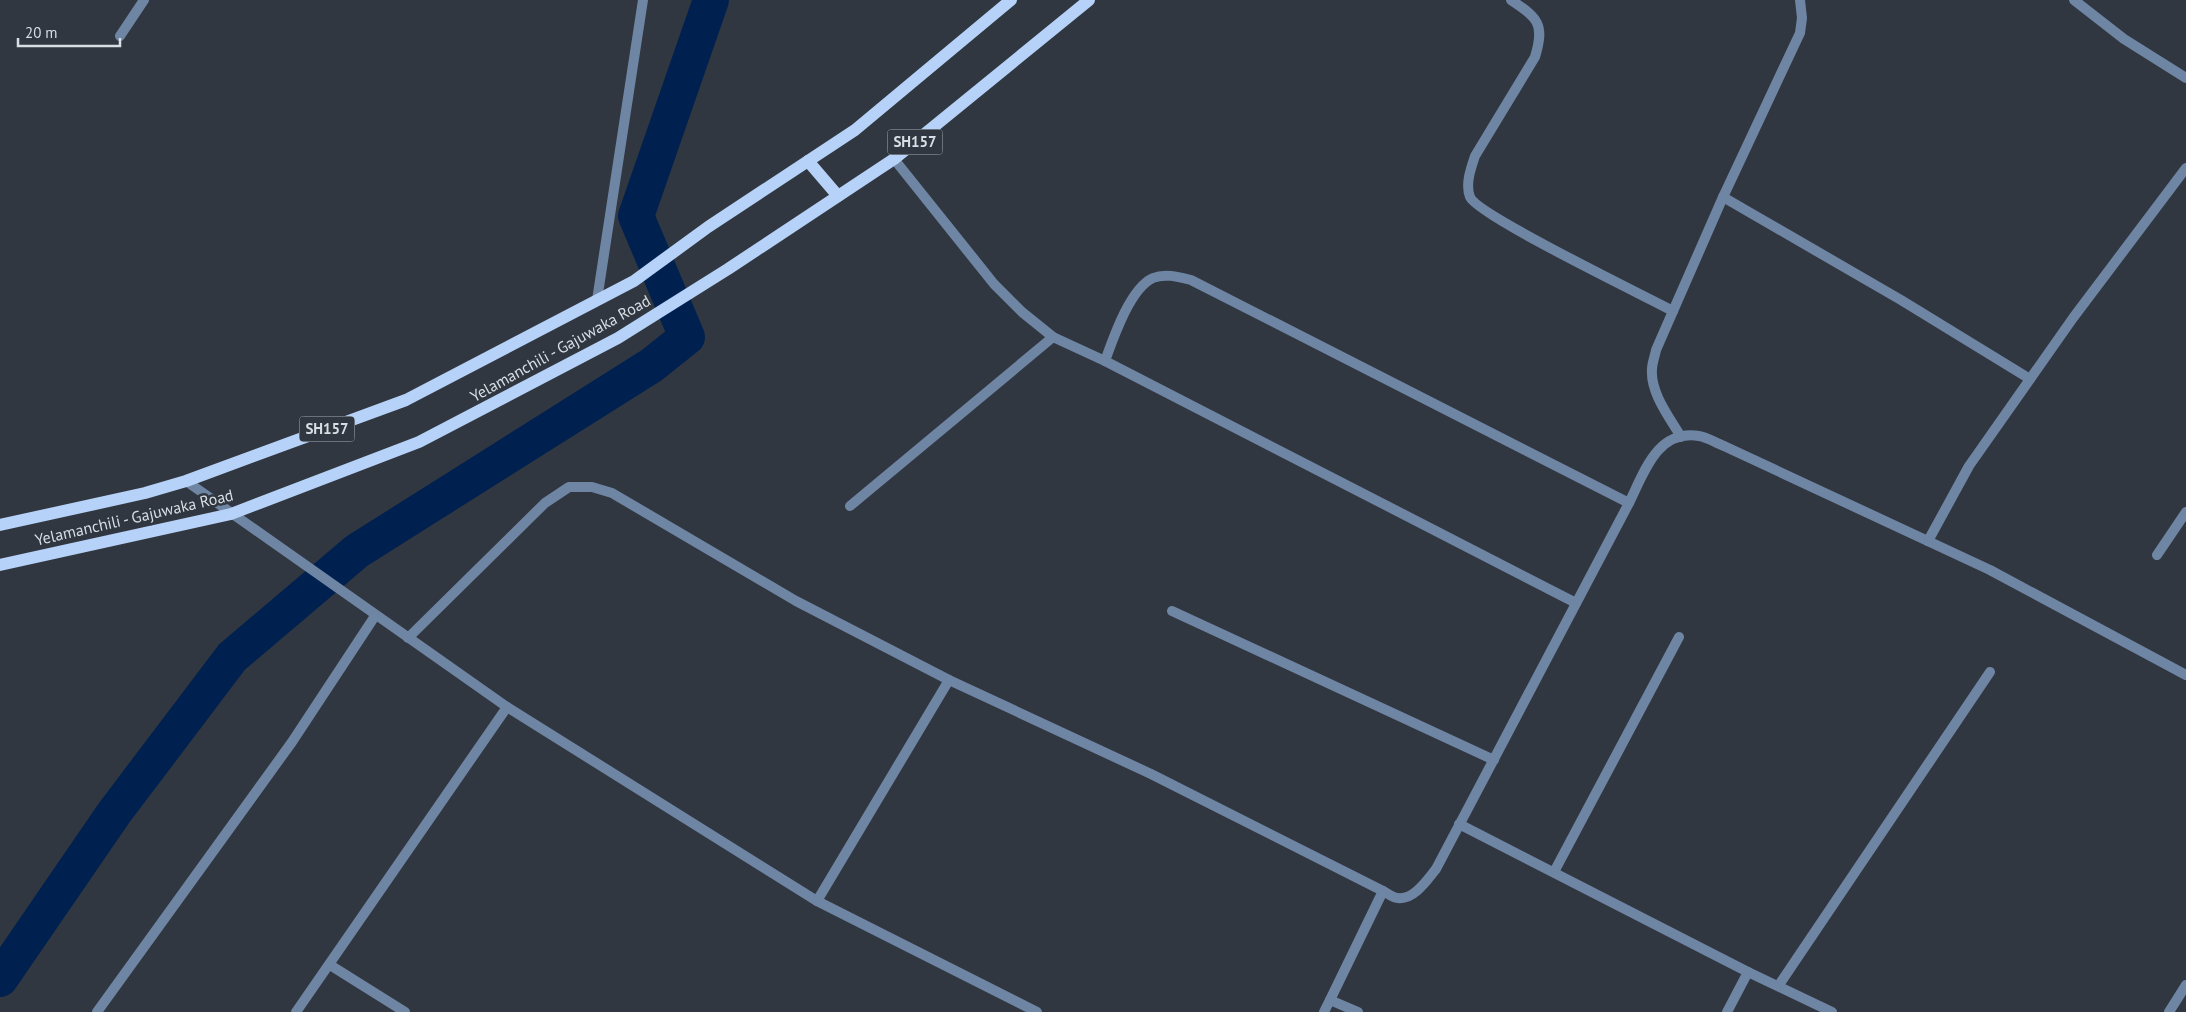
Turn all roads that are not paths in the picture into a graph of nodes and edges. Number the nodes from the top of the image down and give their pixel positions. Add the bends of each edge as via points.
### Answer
1 (144, 0) edge
2 (643, 0) edge
3 (1011, 0) edge
4 (1089, 0) edge
5 (1511, 0) edge
6 (1800, 0) edge
7 (2074, 0) edge
8 (120, 36) dead end
9 (2186, 78) edge
10 (894, 160) junction
11 (808, 161) junction
12 (2186, 168) edge
13 (838, 196) junction
14 (1723, 197) junction
15 (597, 300) junction
16 (1673, 311) junction
17 (1053, 337) junction
18 (1105, 361) junction
19 (2030, 379) junction
20 (1681, 437) junction
21 (186, 481) junction
22 (1629, 503) junction
23 (850, 506) dead end
24 (2186, 512) edge
25 (231, 514) junction
26 (0, 525) edge
27 (1928, 541) junction
28 (2156, 555) dead end
29 (0, 565) edge
30 (1576, 604) junction
31 (1172, 611) dead end
32 (375, 616) junction
33 (1678, 637) dead end
34 (408, 638) junction
35 (1990, 672) dead end
36 (2186, 675) edge
37 (949, 680) junction
38 (507, 707) junction
39 (1494, 760) junction
40 (1460, 824) junction
41 (1554, 872) junction
42 (1382, 891) junction
43 (817, 901) junction
44 (330, 966) junction
45 (1748, 972) junction
46 (1779, 985) junction
47 (2186, 986) edge
48 (1330, 1000) junction
49 (97, 1012) edge
50 (296, 1012) edge
51 (405, 1012) edge
52 (1037, 1012) edge
53 (1324, 1012) edge
54 (1358, 1012) edge
55 (1726, 1012) edge
56 (1832, 1012) edge
57 (2169, 1012) edge

1 - 8 street
2 - 15 street
3 - 11 main road, Yelamanchili - Gajuwaka Road / SH157 via 855,130
4 - 10 main road, Yelamanchili - Gajuwaka Road / SH157
5 - 16 street via 1532,14 1539,26 1540,42 1535,57 1475,156 1468,186 1470,198 1478,207 1513,228
6 - 14 street via 1800,34
7 - 9 street via 2124,40
10 - 13 main road, Yelamanchili - Gajuwaka Road / SH157
10 - 17 street via 994,284
11 - 13 main road
11 - 15 main road, Yelamanchili - Gajuwaka Road / SH157 via 634,281
12 - 19 street
13 - 25 main road, Yelamanchili - Gajuwaka Road / SH157 via 618,338 419,442
14 - 16 street
14 - 19 street
15 - 21 main road, Yelamanchili - Gajuwaka Road / SH157 via 406,400
16 - 20 street via 1656,350 1652,371 1662,405
17 - 18 street
17 - 23 street
18 - 22 street via 1121,319 1136,294 1152,278 1171,275 1191,280
18 - 30 street
19 - 27 street via 1969,466
20 - 22 street via 1666,441 1651,460
20 - 27 street via 1699,436 1724,446
21 - 25 street
21 - 26 main road, Yelamanchili - Gajuwaka Road / SH157
22 - 30 street
24 - 28 street
25 - 29 main road, Yelamanchili - Gajuwaka Road / SH157
25 - 32 street
27 - 36 street via 1990,570
30 - 39 street
31 - 39 street
32 - 34 street
32 - 49 street via 292,742
33 - 41 street
34 - 37 street via 544,503 569,487 592,487 612,493 796,601
34 - 38 street
35 - 46 street
37 - 42 street via 1151,774
37 - 43 street
38 - 43 street
38 - 44 street
39 - 40 street
40 - 41 street
40 - 42 street via 1436,869 1421,888 1410,896 1398,898
41 - 45 street
42 - 48 street
43 - 52 street
44 - 50 street
44 - 51 street
45 - 46 street
45 - 55 street
46 - 56 street
47 - 57 street
48 - 53 street
48 - 54 street

